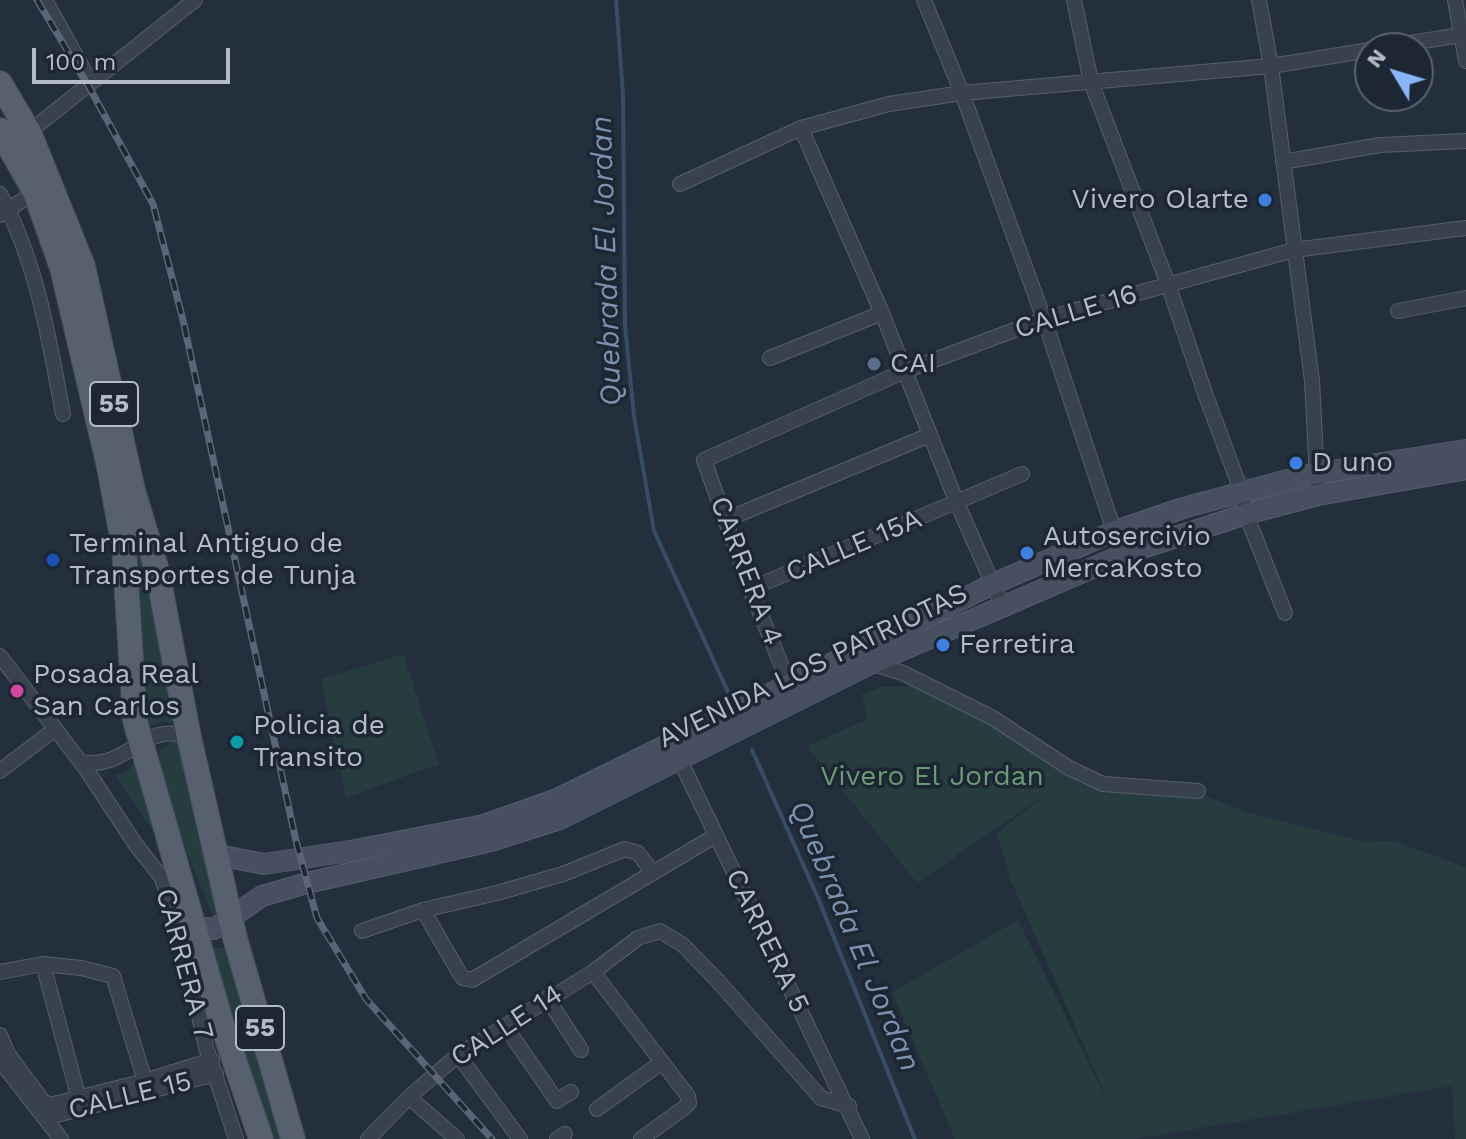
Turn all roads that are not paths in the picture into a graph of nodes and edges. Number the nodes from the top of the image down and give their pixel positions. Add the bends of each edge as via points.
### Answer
1 (45, 0) edge
2 (195, 0) edge
3 (924, 0) edge
4 (1074, 0) edge
5 (1259, 0) edge
6 (1455, 0) edge
7 (1461, 35) junction
8 (1434, 39) edge
9 (1354, 53) edge
10 (1466, 61) edge
11 (1271, 66) junction
12 (1091, 82) junction
13 (0, 83) edge
14 (91, 83) junction
15 (962, 93) junction
16 (801, 128) junction
17 (0, 130) edge
18 (29, 132) junction
19 (1466, 141) edge
20 (1283, 162) junction
21 (680, 184) dead end
22 (35, 192) junction
23 (0, 194) edge
24 (4, 212) edge
25 (1466, 228) edge
26 (1294, 250) junction
27 (1168, 284) junction
28 (1466, 298) edge
29 (1398, 311) dead end
30 (882, 313) junction
31 (1044, 319) junction
32 (770, 358) dead end
33 (905, 371) junction
34 (63, 414) dead end
35 (930, 435) junction
36 (1466, 450) edge
37 (704, 460) joint
38 (1466, 469) edge
39 (1022, 474) dead end
40 (1317, 484) junction
41 (123, 491) junction
42 (957, 503) junction
43 (1244, 503) junction
44 (725, 520) junction
45 (1113, 532) junction
46 (1122, 555) junction
47 (993, 584) junction
48 (750, 589) junction
49 (1003, 607) junction
50 (1285, 613) dead end
51 (0, 656) edge
52 (866, 656) junction
53 (789, 683) junction
54 (774, 702) junction
55 (55, 729) junction
56 (189, 737) junction
57 (141, 744) junction
58 (676, 752) junction
59 (81, 762) junction
60 (0, 771) edge
61 (1198, 791) dead end
62 (715, 836) junction
63 (218, 855) junction
64 (653, 873) junction
65 (423, 910) junction
66 (231, 916) junction
67 (183, 920) junction
68 (362, 931) dead end
69 (43, 964) junction
70 (0, 972) edge
71 (593, 972) junction
72 (547, 998) junction
73 (505, 1026) junction
74 (0, 1035) edge
75 (581, 1050) dead end
76 (458, 1055) junction
77 (0, 1061) edge
78 (662, 1062) junction
79 (214, 1067) junction
80 (145, 1081) junction
81 (571, 1092) dead end
82 (409, 1097) junction
83 (79, 1099) junction
84 (849, 1106) junction
85 (597, 1109) dead end
86 (47, 1111) junction
87 (61, 1139) edge
88 (236, 1139) edge
89 (261, 1139) edge
90 (293, 1139) edge
91 (368, 1139) edge
92 (457, 1139) edge
93 (520, 1139) edge
94 (641, 1139) edge
95 (862, 1139) edge

1 - 14 street
2 - 14 street
3 - 15 street
4 - 12 street
5 - 11 street
6 - 7 street
7 - 8 street
7 - 10 street
9 - 11 street
11 - 12 street
11 - 20 street
12 - 15 street
12 - 27 street
13 - 18 main road, 55
14 - 18 street
15 - 16 street via 889,104
15 - 31 street
16 - 21 street
16 - 30 street
17 - 22 main road, 55
18 - 41 main road, 55 via 83,266
19 - 20 street via 1380,145
20 - 26 street
22 - 24 street
22 - 41 main road, 55 via 62,268
23 - 24 street
24 - 34 street via 41,298
25 - 26 street, CALLE 16
26 - 27 street, CALLE 16
26 - 40 street via 1312,381
27 - 31 street, CALLE 16
27 - 43 street
28 - 29 street
30 - 32 street
30 - 33 street
31 - 33 street, CALLE 16
31 - 45 street
33 - 35 street
33 - 37 street, CALLE 16
35 - 42 street
35 - 44 street
36 - 40 main road, AVENIDA LOS PATRIOTAS
37 - 44 street, CARRERA 4
38 - 40 main road, AVENIDA LOS PATRIOTAS
39 - 42 street, CALLE 15A
40 - 43 main road, AVENIDA LOS PATRIOTAS
41 - 56 main road, 55 via 157,570
41 - 57 main road, 55 via 135,721
42 - 47 street
42 - 48 street, CALLE 15A
43 - 45 main road, AVENIDA LOS PATRIOTAS via 1183,508
43 - 46 main road, AVENIDA LOS PATRIOTAS
43 - 50 street
44 - 48 street, CARRERA 4
45 - 46 street
45 - 47 main road, AVENIDA LOS PATRIOTAS
46 - 49 main road, AVENIDA LOS PATRIOTAS
47 - 49 street
47 - 52 main road, AVENIDA LOS PATRIOTAS
48 - 53 street, CARRERA 4
49 - 52 main road, AVENIDA LOS PATRIOTAS
51 - 55 street, CARRERA 7
52 - 53 main road, AVENIDA LOS PATRIOTAS
52 - 54 main road, AVENIDA LOS PATRIOTAS
52 - 61 street via 993,718 1103,784
53 - 54 main road, AVENIDA LOS PATRIOTAS
54 - 58 main road, AVENIDA LOS PATRIOTAS
55 - 59 street, CARRERA 7
55 - 60 street
56 - 57 street via 164,732
56 - 63 main road, 55
57 - 59 street via 105,763
57 - 67 main road, 55
58 - 62 street, CARRERA 5
58 - 63 main road, AVENIDA LOS PATRIOTAS via 484,825 264,864
58 - 66 main road, AVENIDA LOS PATRIOTAS via 560,819 491,841 292,887 262,896
59 - 67 street, CARRERA 7 via 162,878
62 - 64 street
62 - 84 street, CARRERA 5
63 - 66 main road, 55
64 - 65 street via 638,853 625,849 563,874
64 - 65 street via 472,980 460,974
65 - 68 street
66 - 67 main road, AVENIDA LOS PATRIOTAS via 214,929
66 - 90 main road, 55
67 - 79 street, CARRERA 7
67 - 89 main road, 55
69 - 70 street
69 - 80 street via 113,976
69 - 83 street
71 - 72 street, CALLE 14
71 - 78 street
71 - 84 street, CALLE 14 via 638,938 660,931 683,945 717,980 821,1098
72 - 73 street, CALLE 14
72 - 75 street
73 - 76 street, CALLE 14
73 - 81 street via 557,1101
74 - 86 street
76 - 82 street, CALLE 14
76 - 93 street
77 - 86 street
78 - 85 street
78 - 94 street via 689,1103
79 - 80 street, CALLE 15
79 - 86 street, CALLE 15
79 - 88 street, CARRERA 7
80 - 83 street, CALLE 15
82 - 91 street, CALLE 14
82 - 92 street
83 - 86 street, CALLE 15
84 - 95 street, CARRERA 5
86 - 87 street

